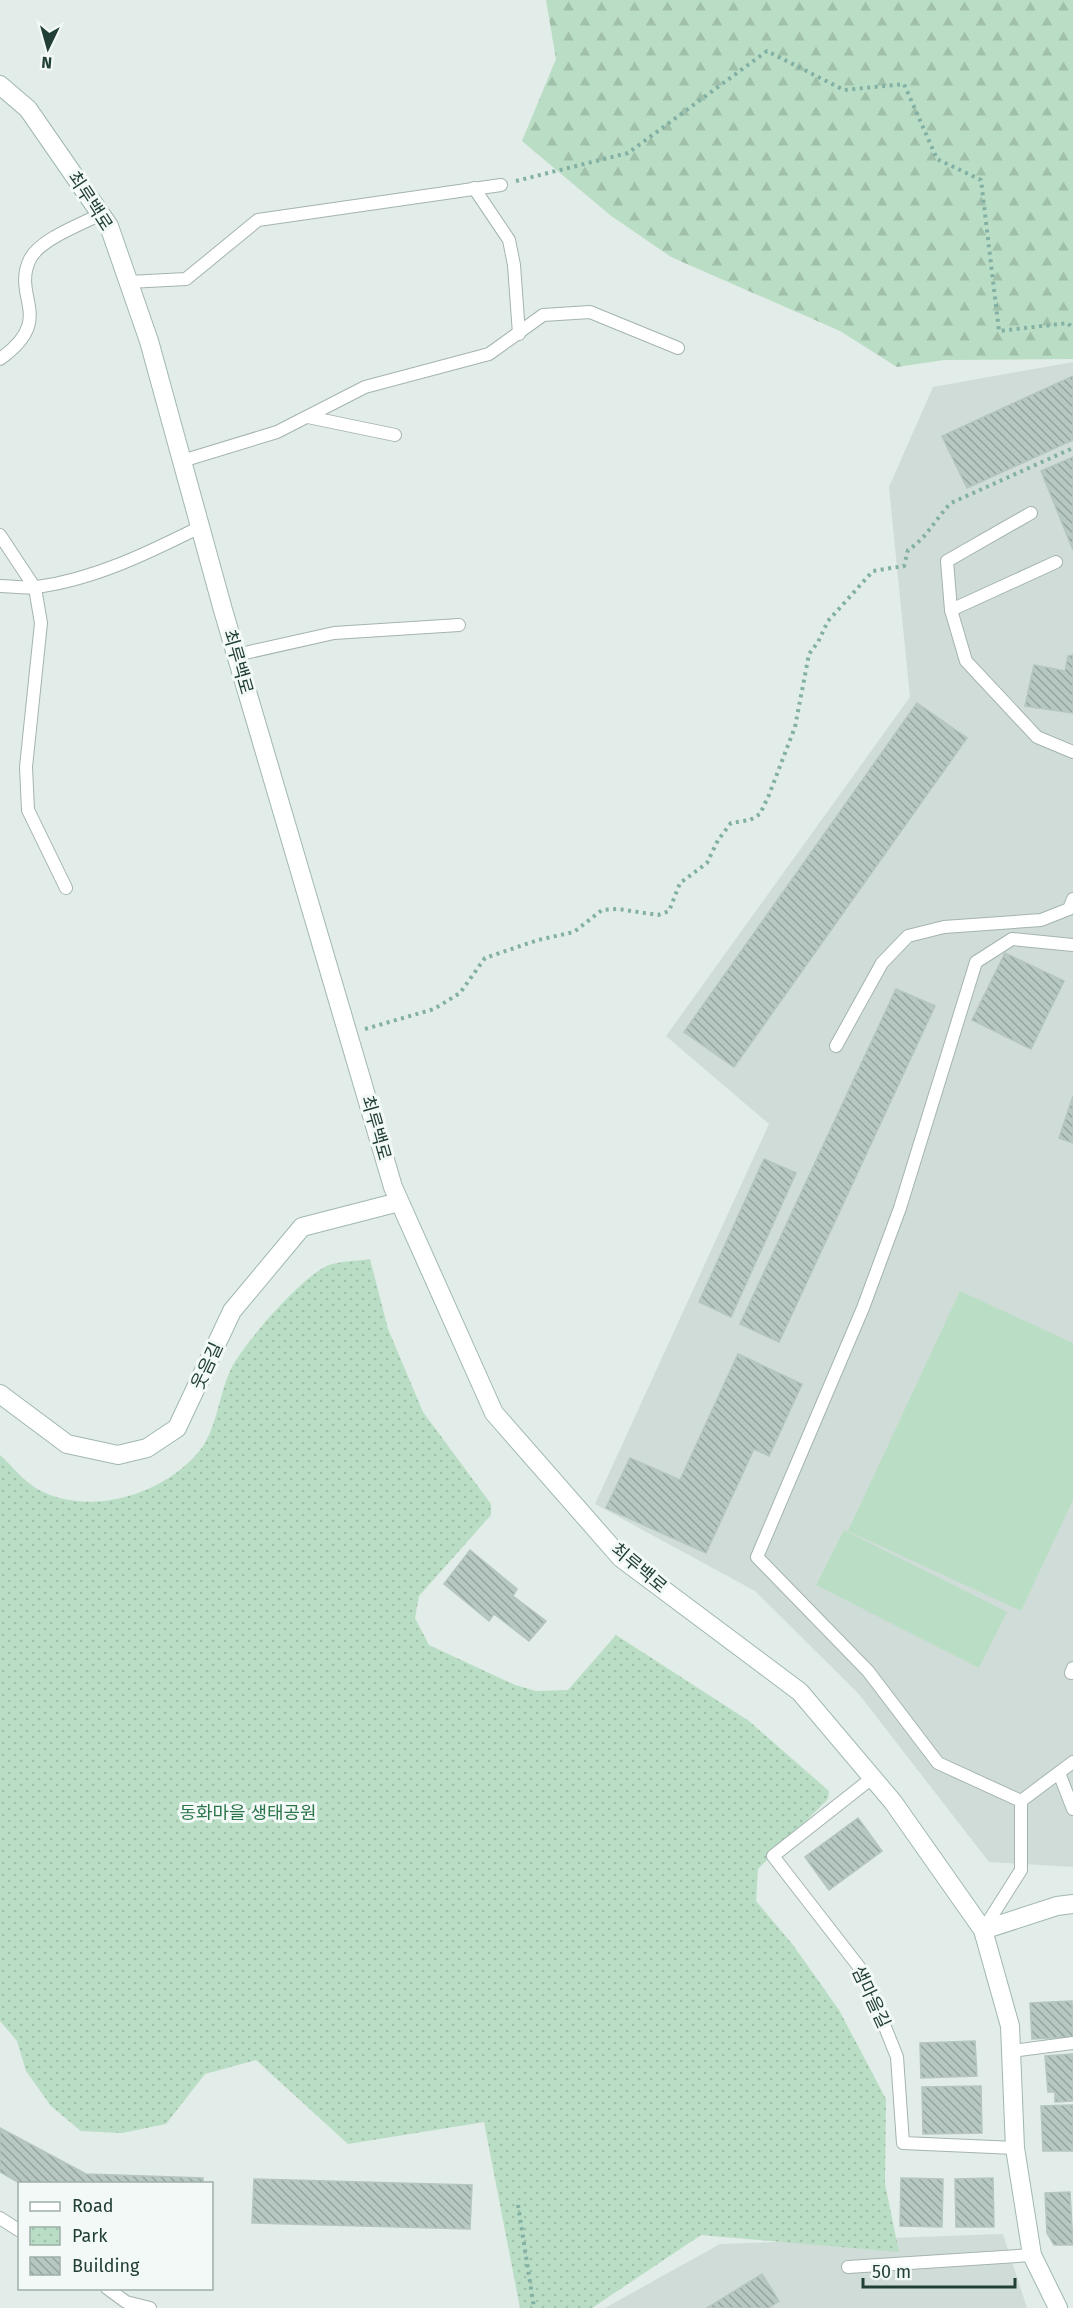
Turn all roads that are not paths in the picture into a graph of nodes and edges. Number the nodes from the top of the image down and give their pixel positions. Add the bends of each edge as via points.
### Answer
1 (0, 85) edge
2 (501, 185) road end
3 (474, 188) junction
4 (101, 214) junction
5 (129, 282) junction
6 (519, 334) junction
7 (678, 348) dead end
8 (0, 359) edge
9 (308, 417) junction
10 (395, 435) dead end
11 (182, 461) junction
12 (1031, 513) dead end
13 (200, 527) junction
14 (0, 535) edge
15 (1056, 562) dead end
16 (0, 586) edge
17 (35, 588) junction
18 (951, 610) junction
19 (459, 625) dead end
20 (236, 654) junction
21 (1073, 753) edge
22 (66, 888) dead end
23 (1073, 899) edge
24 (1073, 945) edge
25 (836, 1046) dead end
26 (399, 1202) junction
27 (0, 1394) edge
28 (1073, 1762) edge
29 (1059, 1773) junction
30 (872, 1778) junction
31 (1021, 1801) junction
32 (1073, 1809) edge
33 (1073, 1904) edge
34 (982, 1930) junction
35 (1073, 2043) edge
36 (1012, 2050) junction
37 (1015, 2148) junction
38 (0, 2218) edge
39 (18, 2230) edge
40 (1032, 2255) junction
41 (848, 2267) dead end
42 (108, 2290) edge
43 (150, 2308) edge
44 (1058, 2308) edge

1 - 4 street, 최루백로 via 28,109
2 - 3 lane
3 - 5 lane via 258,220 186,279
3 - 6 lane via 508,240 514,265
4 - 5 street, 최루백로
4 - 8 lane via 43,244 30,258 27,276 31,318 25,336
5 - 11 street, 최루백로
6 - 7 lane via 543,315 590,312
6 - 9 lane via 489,354 365,387
9 - 10 lane
9 - 11 lane via 258,439
11 - 13 street, 최루백로
12 - 18 lane via 948,561
13 - 17 lane via 140,557 92,575
13 - 20 street, 최루백로
14 - 17 lane
15 - 18 lane
16 - 17 lane
17 - 22 lane via 41,623 26,767 28,810
18 - 21 lane via 966,661 1037,738
19 - 20 lane via 334,633
20 - 26 street, 최루백로
23 - 25 lane via 1069,909 1041,920 944,927 908,936 882,963
24 - 31 lane via 1012,939 976,962 900,1208 863,1308 757,1557 868,1671 938,1763
26 - 27 street, 웃음길 via 302,1227 232,1311 177,1428 147,1448 118,1455 67,1444
26 - 30 street, 최루백로 via 494,1413 621,1558 800,1692
28 - 29 lane
29 - 31 lane
29 - 32 lane
30 - 34 street, 최루백로
30 - 37 lane, 샘마을길 via 773,1856 863,1972 897,2057 903,2143
31 - 34 lane via 1021,1870
33 - 34 street
34 - 36 street via 1011,2026
35 - 36 lane
36 - 37 street
37 - 40 street
38 - 39 lane
40 - 41 lane
40 - 44 street
42 - 43 lane via 126,2302

